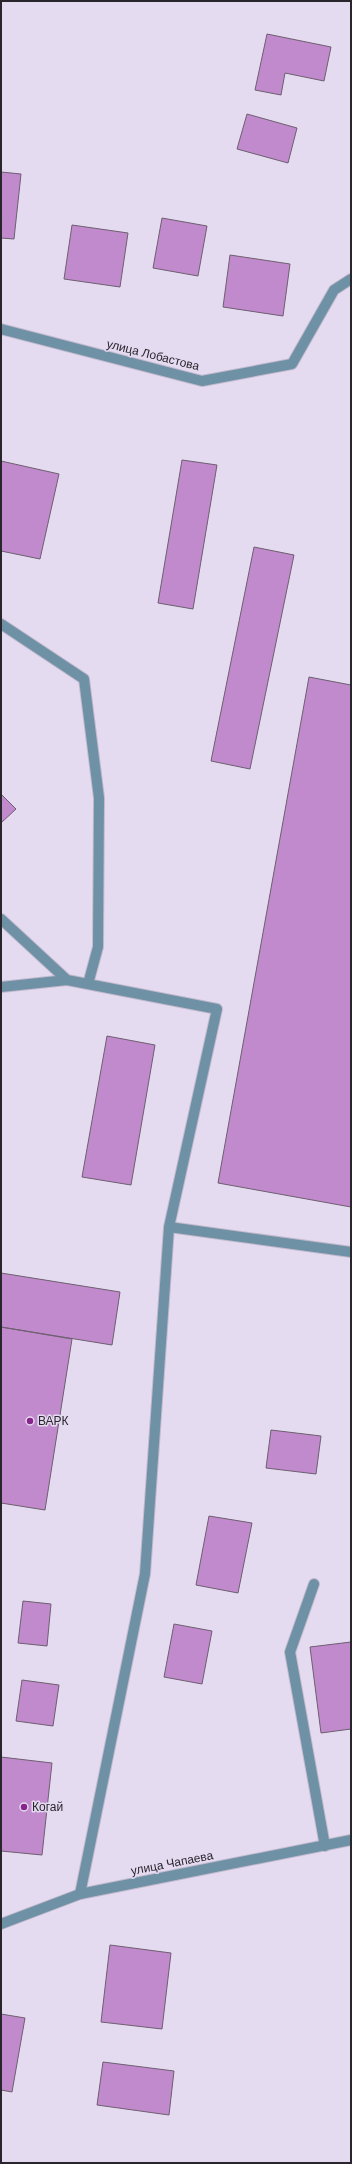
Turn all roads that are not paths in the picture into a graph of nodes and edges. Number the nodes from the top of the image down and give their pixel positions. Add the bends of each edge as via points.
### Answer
1 (351, 280) edge
2 (1, 329) edge
3 (1, 624) edge
4 (1, 919) edge
5 (67, 980) junction
6 (88, 984) junction
7 (1, 987) edge
8 (169, 1227) junction
9 (351, 1252) edge
10 (314, 1584) dead end
11 (351, 1840) edge
12 (325, 1846) junction
13 (80, 1894) junction
14 (1, 1924) edge

1 - 2 street, улица Лобастова via 334,290 292,364 202,381
3 - 6 street via 84,679 99,798 98,947
4 - 5 street
5 - 6 street
5 - 7 street
6 - 8 street via 217,1009
8 - 9 street
8 - 13 street via 145,1574
10 - 12 street via 290,1652
11 - 12 street, улица Чапаева
12 - 13 street, улица Чапаева
13 - 14 street, улица Чапаева

